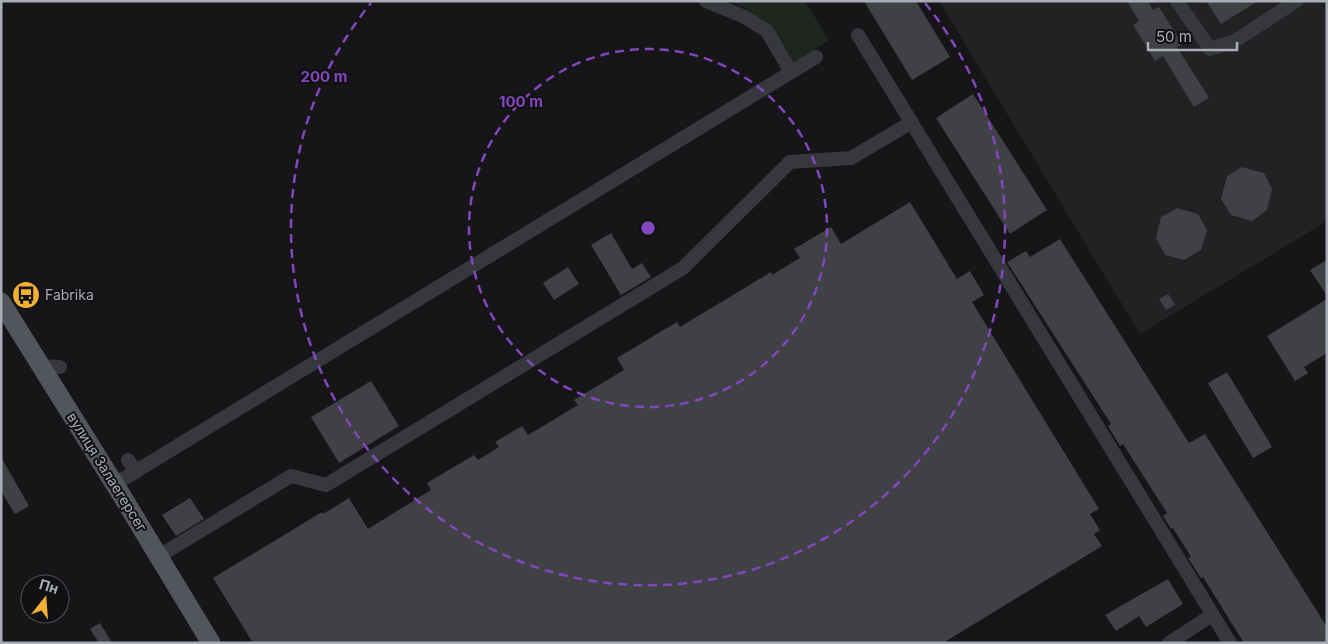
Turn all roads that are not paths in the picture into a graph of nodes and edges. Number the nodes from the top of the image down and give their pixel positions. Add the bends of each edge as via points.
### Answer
1 (706, 1) edge
2 (1177, 1) edge
3 (1296, 1) edge
4 (858, 35) dead end
5 (816, 57) dead end
6 (792, 72) junction
7 (912, 122) junction
8 (1, 302) edge
9 (41, 366) junction
10 (60, 367) dead end
11 (115, 484) junction
12 (159, 556) junction
13 (1212, 615) junction
14 (211, 643) edge
15 (1169, 643) edge
16 (1230, 643) edge

1 - 6 lane via 745,17 767,31
2 - 3 lane via 1210,49 1235,41
4 - 7 lane
5 - 6 lane
6 - 11 lane via 132,466
7 - 12 lane via 851,158 790,162 683,268 326,485 291,476
7 - 13 lane
8 - 9 main road, вулиця Залаегерсег
9 - 10 lane
9 - 11 main road, вулиця Залаегерсег
11 - 12 main road, вулиця Залаегерсег
12 - 14 main road, вулиця Залаегерсег
13 - 15 lane
13 - 16 lane

